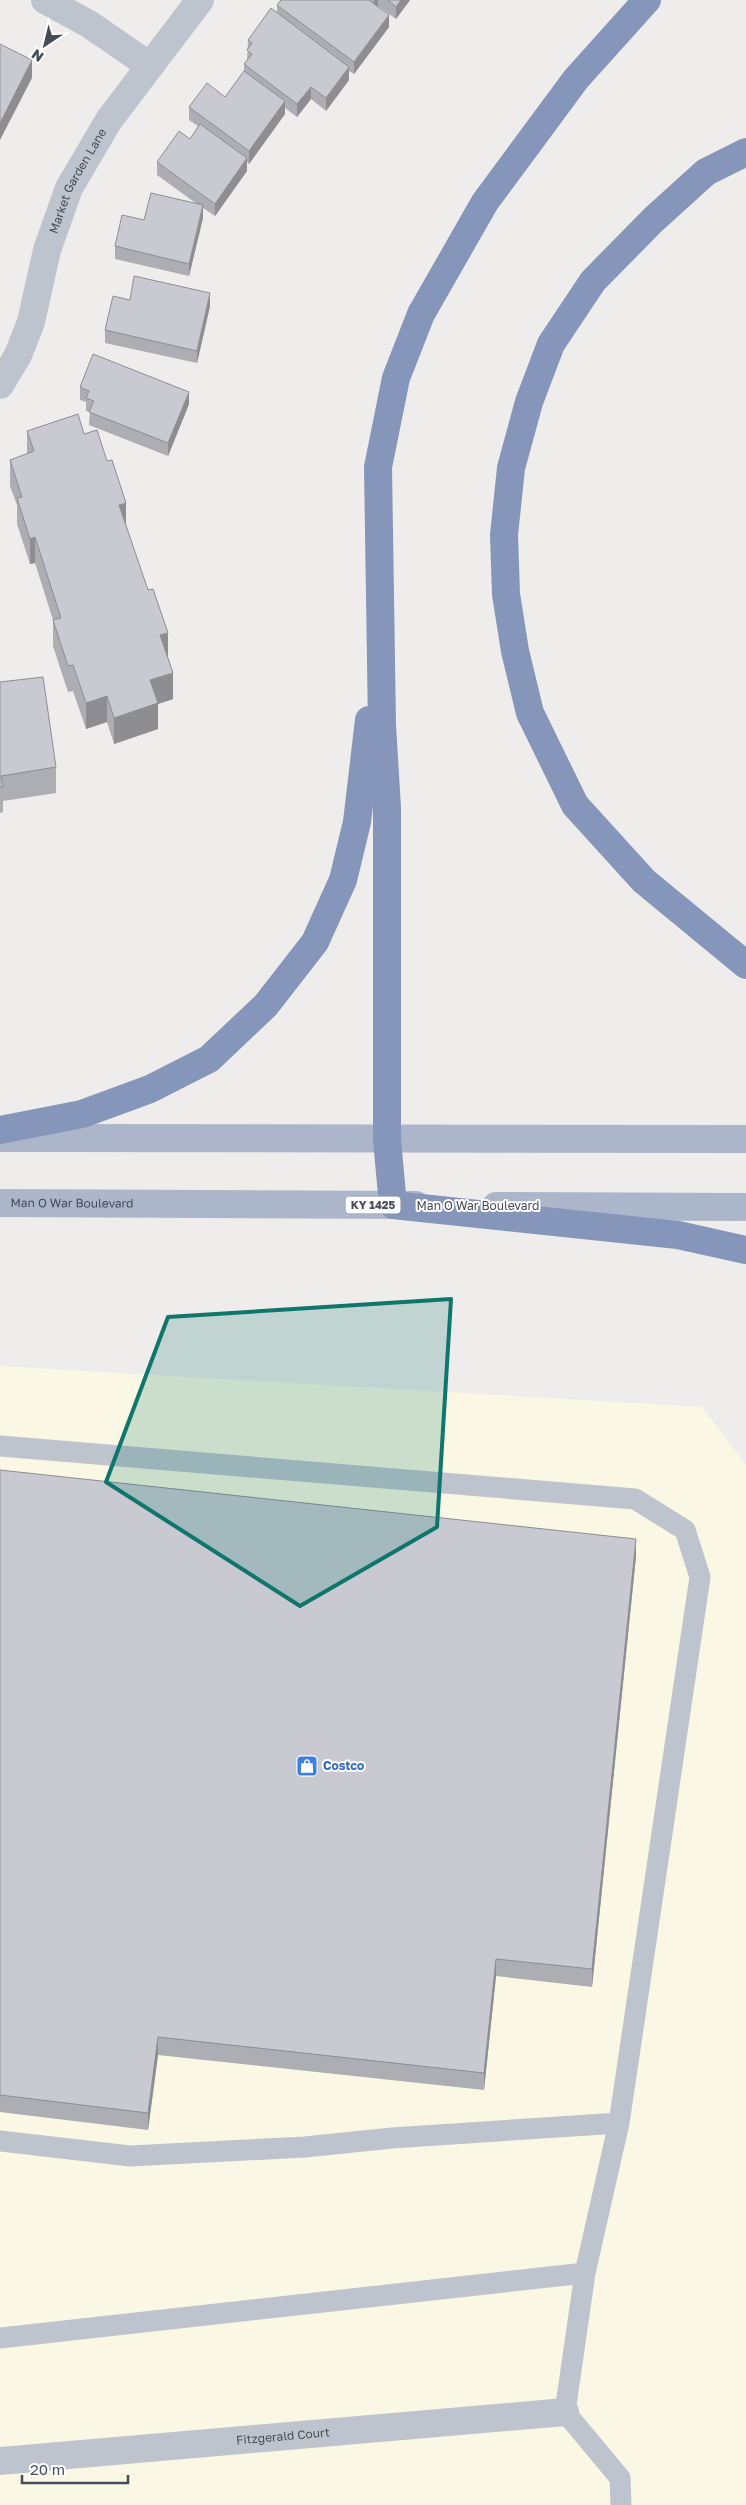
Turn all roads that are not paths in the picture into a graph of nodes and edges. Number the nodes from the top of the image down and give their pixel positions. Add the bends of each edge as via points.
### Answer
1 (46, 0) edge
2 (200, 0) edge
3 (647, 0) edge
4 (150, 66) junction
5 (746, 152) edge
6 (0, 385) edge
7 (380, 627) junction
8 (746, 965) edge
9 (0, 1130) edge
10 (0, 1138) edge
11 (746, 1139) edge
12 (387, 1140) junction
13 (0, 1203) edge
14 (393, 1205) junction
15 (746, 1207) edge
16 (746, 1250) edge
17 (0, 1446) edge
18 (619, 2123) junction
19 (0, 2141) edge
20 (585, 2273) junction
21 (0, 2338) edge
22 (565, 2412) junction
23 (0, 2461) edge
24 (621, 2505) edge

1 - 4 street via 89,24
2 - 4 street, Market Garden Lane
3 - 7 highway via 576,79 485,202 421,314 396,378 378,467
4 - 6 street, Market Garden Lane via 110,120 69,188 47,250 31,322 18,355
5 - 8 highway via 706,172 653,220 593,281 551,344 529,402 511,468 504,535 507,604 530,713 575,805 644,881
7 - 9 highway via 357,822 343,880 315,942 266,1005 209,1059 150,1089 82,1114
7 - 12 highway via 387,808
10 - 12 main road
11 - 12 main road
12 - 14 highway
13 - 14 main road, Man O War Boulevard / KY 1425
14 - 15 main road, Man O War Boulevard / KY 1425
14 - 16 highway via 678,1235
17 - 18 lane via 635,1499 685,1530 700,1577
18 - 19 lane via 305,2147 130,2156
18 - 20 lane
20 - 21 lane
20 - 22 lane
22 - 23 street, Fitzgerald Court
22 - 24 lane via 620,2478

